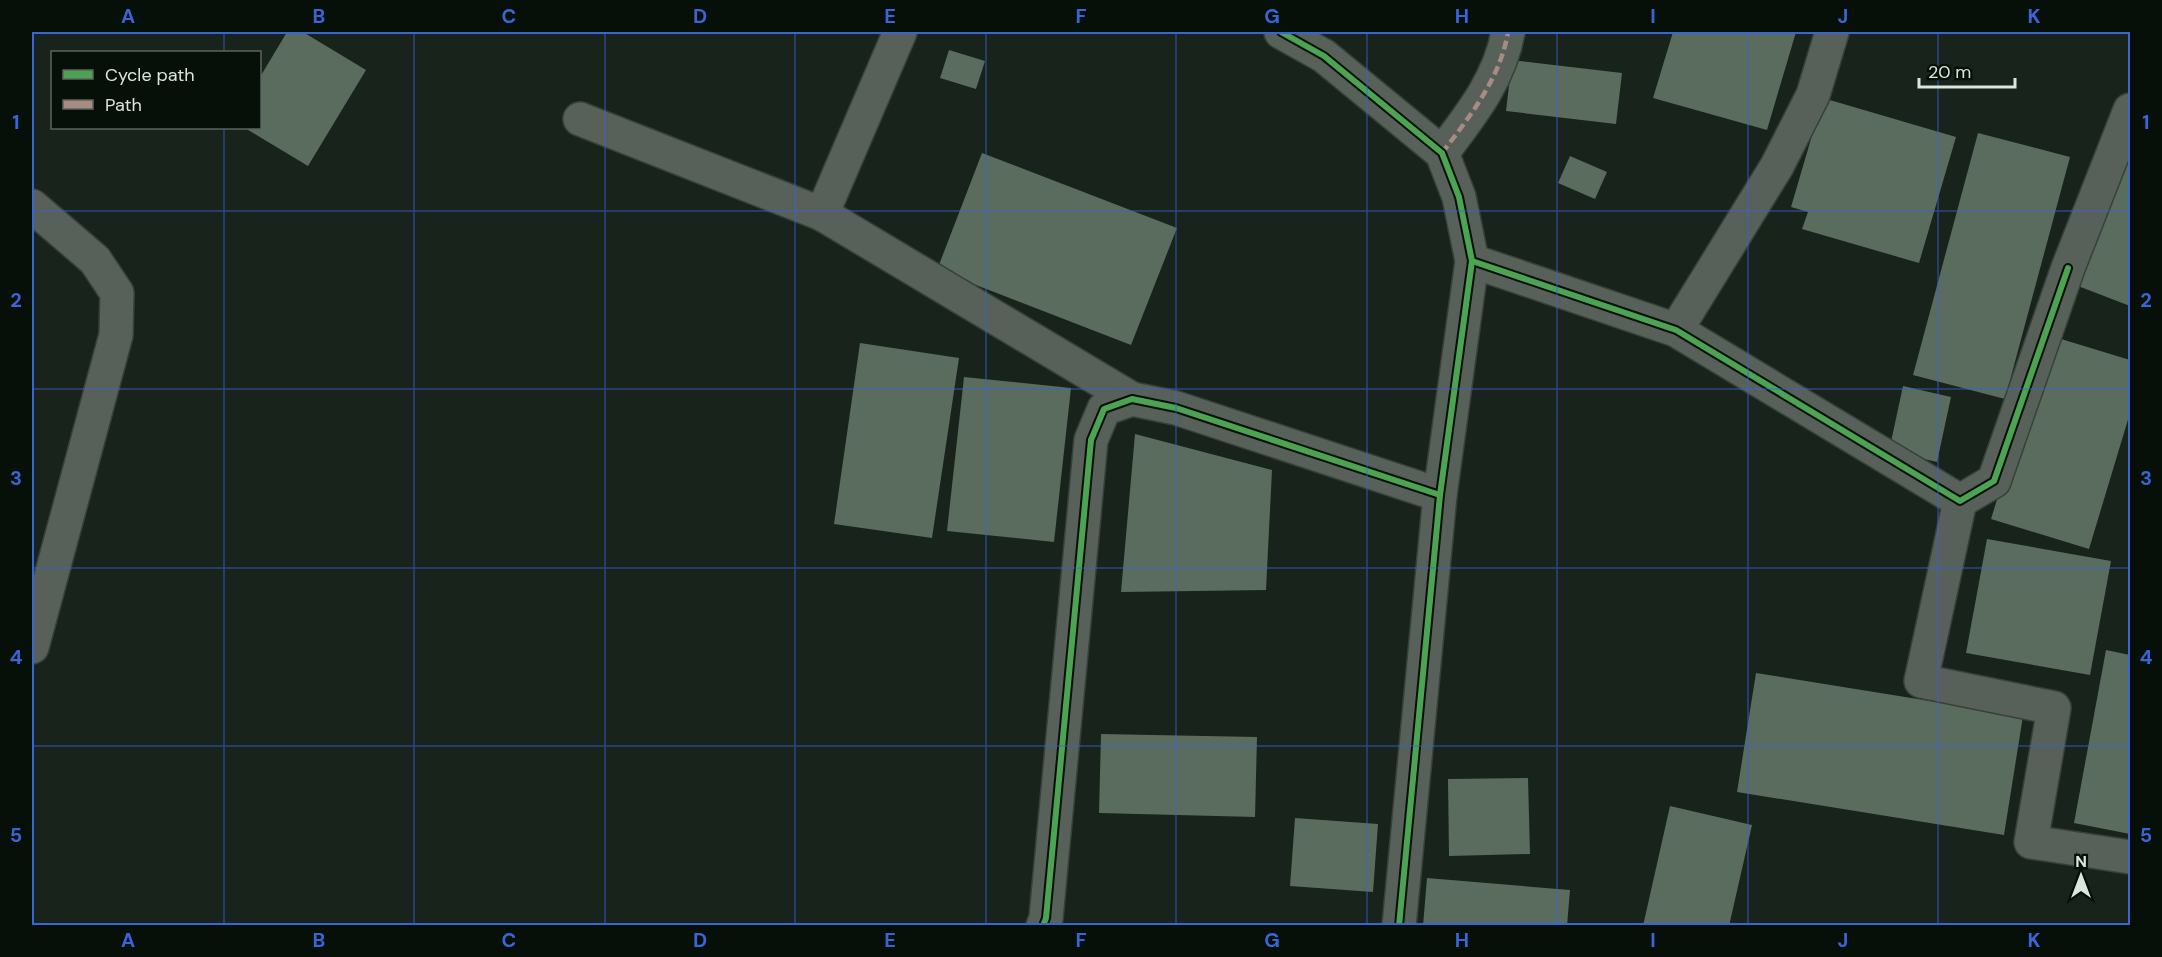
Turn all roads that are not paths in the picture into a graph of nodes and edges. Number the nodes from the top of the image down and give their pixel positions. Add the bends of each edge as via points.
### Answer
1 (900, 32) edge
2 (1281, 32) edge
3 (1508, 32) edge
4 (1832, 32) edge
5 (2130, 110) edge
6 (580, 119) dead end
7 (1442, 153) junction
8 (32, 206) edge
9 (822, 214) junction
10 (1472, 261) junction
11 (1676, 330) junction
12 (1132, 399) junction
13 (1440, 495) junction
14 (1960, 501) junction
15 (32, 646) edge
16 (2130, 857) edge
17 (1043, 926) edge
18 (1399, 926) edge

1 - 9 street
2 - 7 street via 1324,56
3 - 7 street via 1505,52 1490,86
4 - 11 street via 1813,95 1777,166
5 - 14 street via 2068,268 1994,481
6 - 9 street
7 - 10 street via 1459,197
8 - 15 street via 95,260 117,293 116,334
9 - 12 street
10 - 11 street
10 - 13 street
11 - 14 street
12 - 13 street via 1176,408
12 - 17 street via 1104,409 1091,440 1047,918
13 - 18 street
14 - 16 street via 1921,681 2054,708 2031,842

